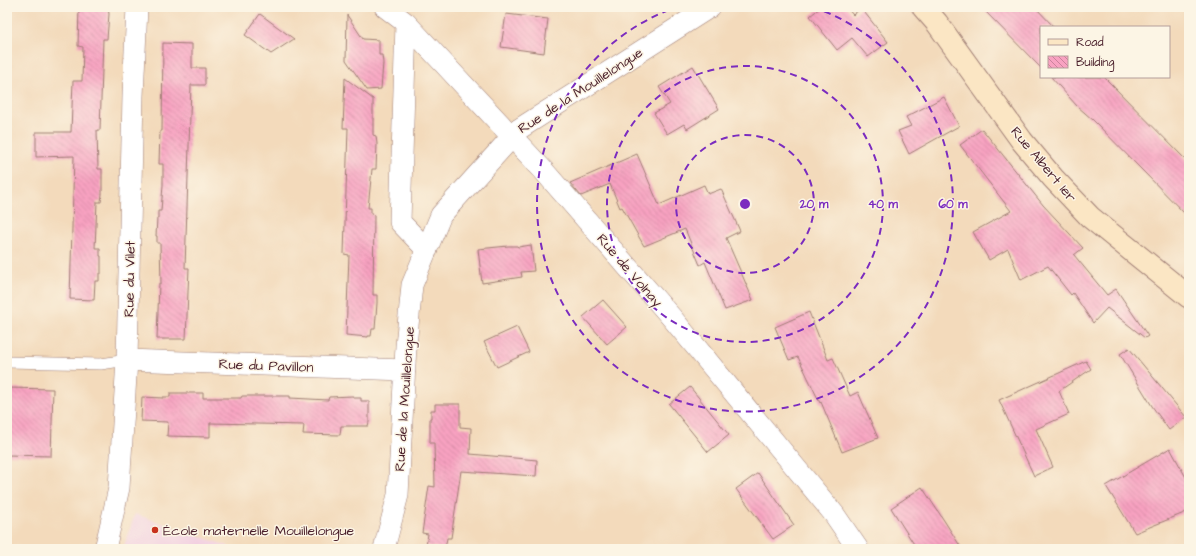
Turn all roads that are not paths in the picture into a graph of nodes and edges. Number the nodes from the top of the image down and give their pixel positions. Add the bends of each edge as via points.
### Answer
1 (137, 7) edge
2 (385, 7) edge
3 (710, 7) edge
4 (923, 7) edge
5 (406, 23) junction
6 (510, 137) junction
7 (427, 250) junction
8 (1189, 298) edge
9 (127, 360) junction
10 (7, 362) edge
11 (405, 370) junction
12 (104, 549) edge
13 (384, 549) edge
14 (858, 549) edge

1 - 9 street, Rue du Vilet
2 - 5 street, Rue de Volnay
3 - 6 street, Rue de la Mouillelongue via 519,128
4 - 8 main road, Rue Albert 1er via 1022,141 1053,178 1090,217
5 - 6 street, Rue de Volnay
5 - 7 street via 400,222
6 - 7 street, Rue de la Mouillelongue via 441,215
6 - 14 street, Rue de Volnay via 543,170 672,318 834,514
7 - 11 street, Rue de la Mouillelongue via 412,285
9 - 10 lane via 101,364
9 - 11 street, Rue du Pavillon
9 - 12 street, Rue du Vilet via 119,488
11 - 13 street, Rue de la Mouillelongue via 398,495

